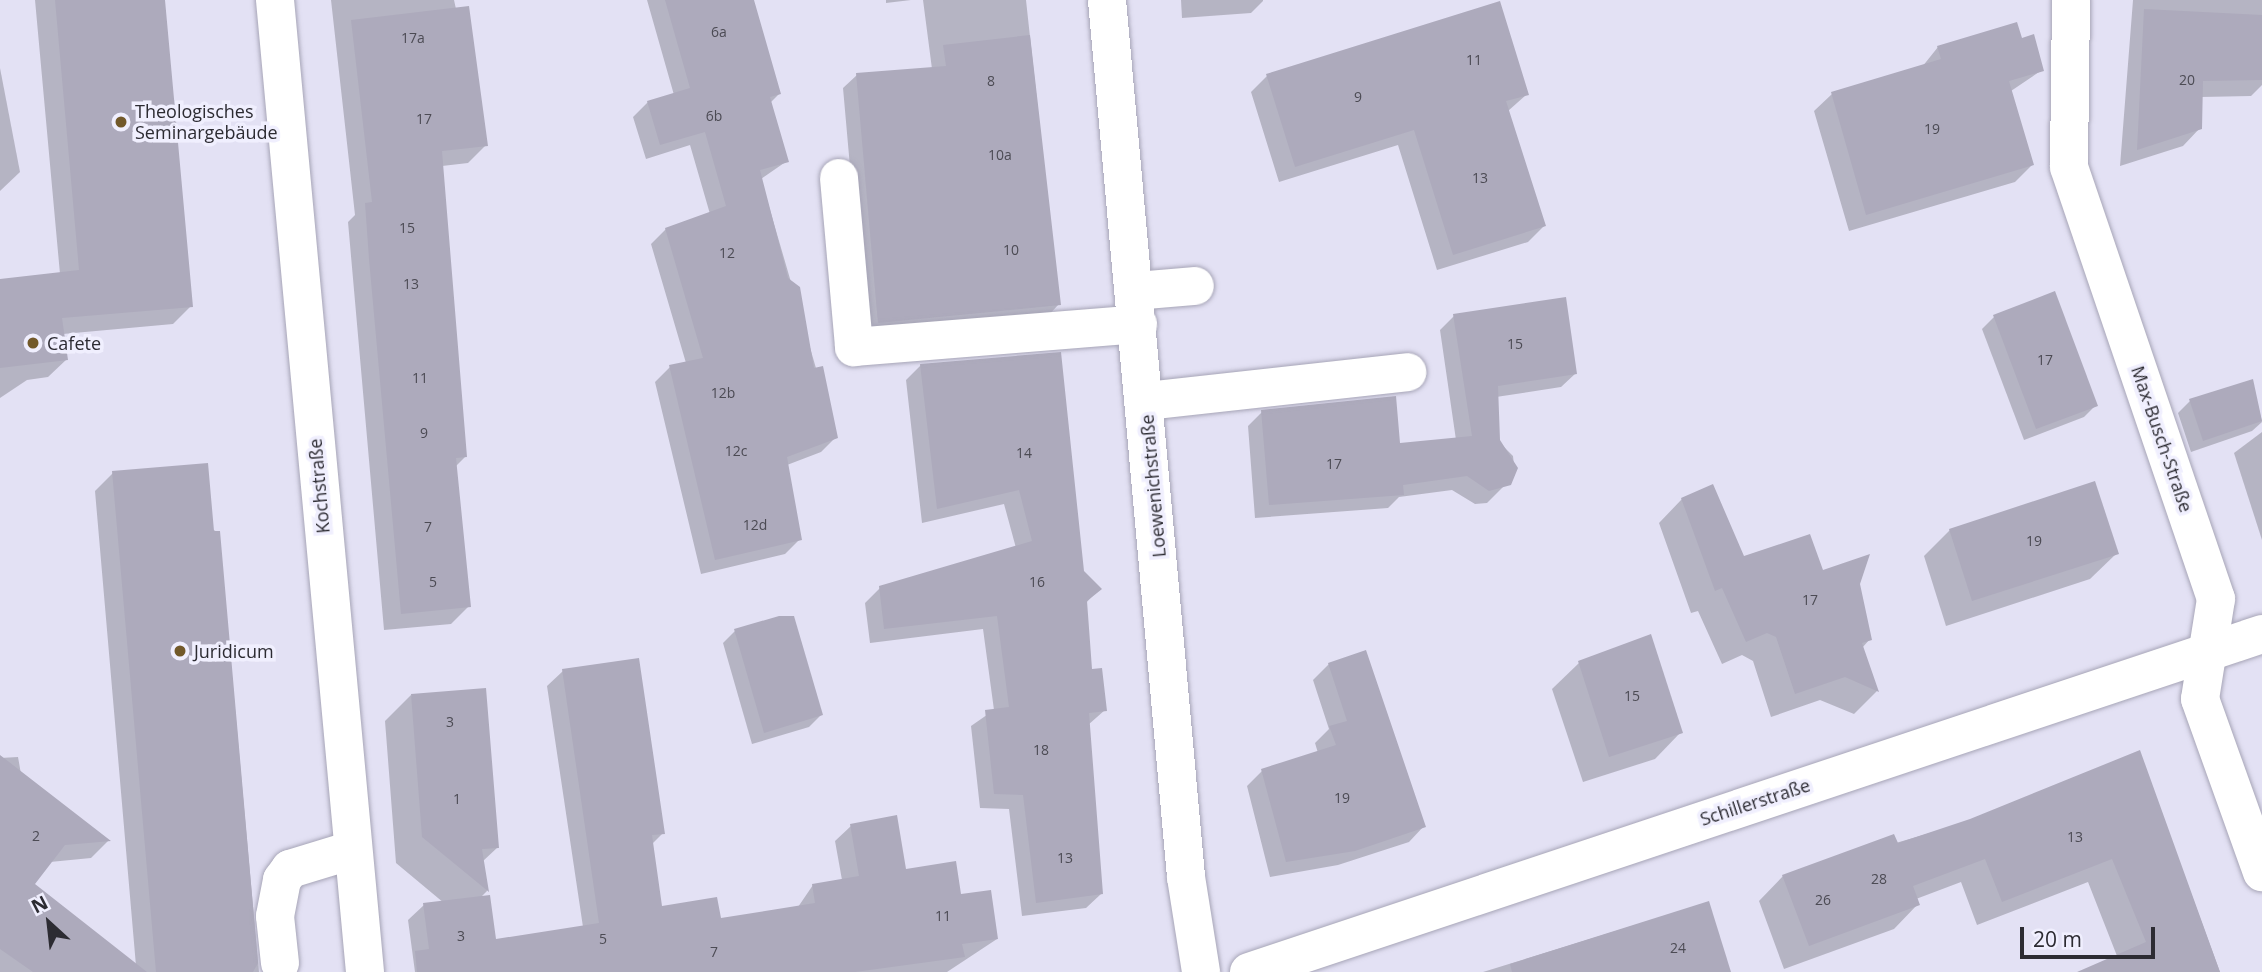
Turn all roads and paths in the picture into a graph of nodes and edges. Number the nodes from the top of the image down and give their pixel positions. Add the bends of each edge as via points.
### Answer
1 (275, 0) edge
2 (1107, 0) edge
3 (2071, 0) edge
4 (839, 178) dead end
5 (1195, 286) dead end
6 (1137, 307) junction
7 (1407, 372) dead end
8 (1146, 401) junction
9 (2262, 634) edge
10 (2204, 654) junction
11 (352, 850) junction
12 (2262, 872) edge
13 (280, 963) dead end
14 (365, 972) edge
15 (1201, 972) edge
16 (1249, 972) edge

1 - 11 street, Kochstraße
2 - 6 street, Loewenichstraße
3 - 10 street, Max-Busch-Straße via 2069,167 2216,599
4 - 6 street via 854,347
5 - 6 street
6 - 8 street, Loewenichstraße
7 - 8 street
8 - 15 street, Loewenichstraße via 1186,877
9 - 10 street, Schillerstraße
10 - 12 street, Max-Busch-Straße via 2200,699
10 - 16 street, Schillerstraße
11 - 13 street via 290,869 282,880 275,916
11 - 14 street, Kochstraße

